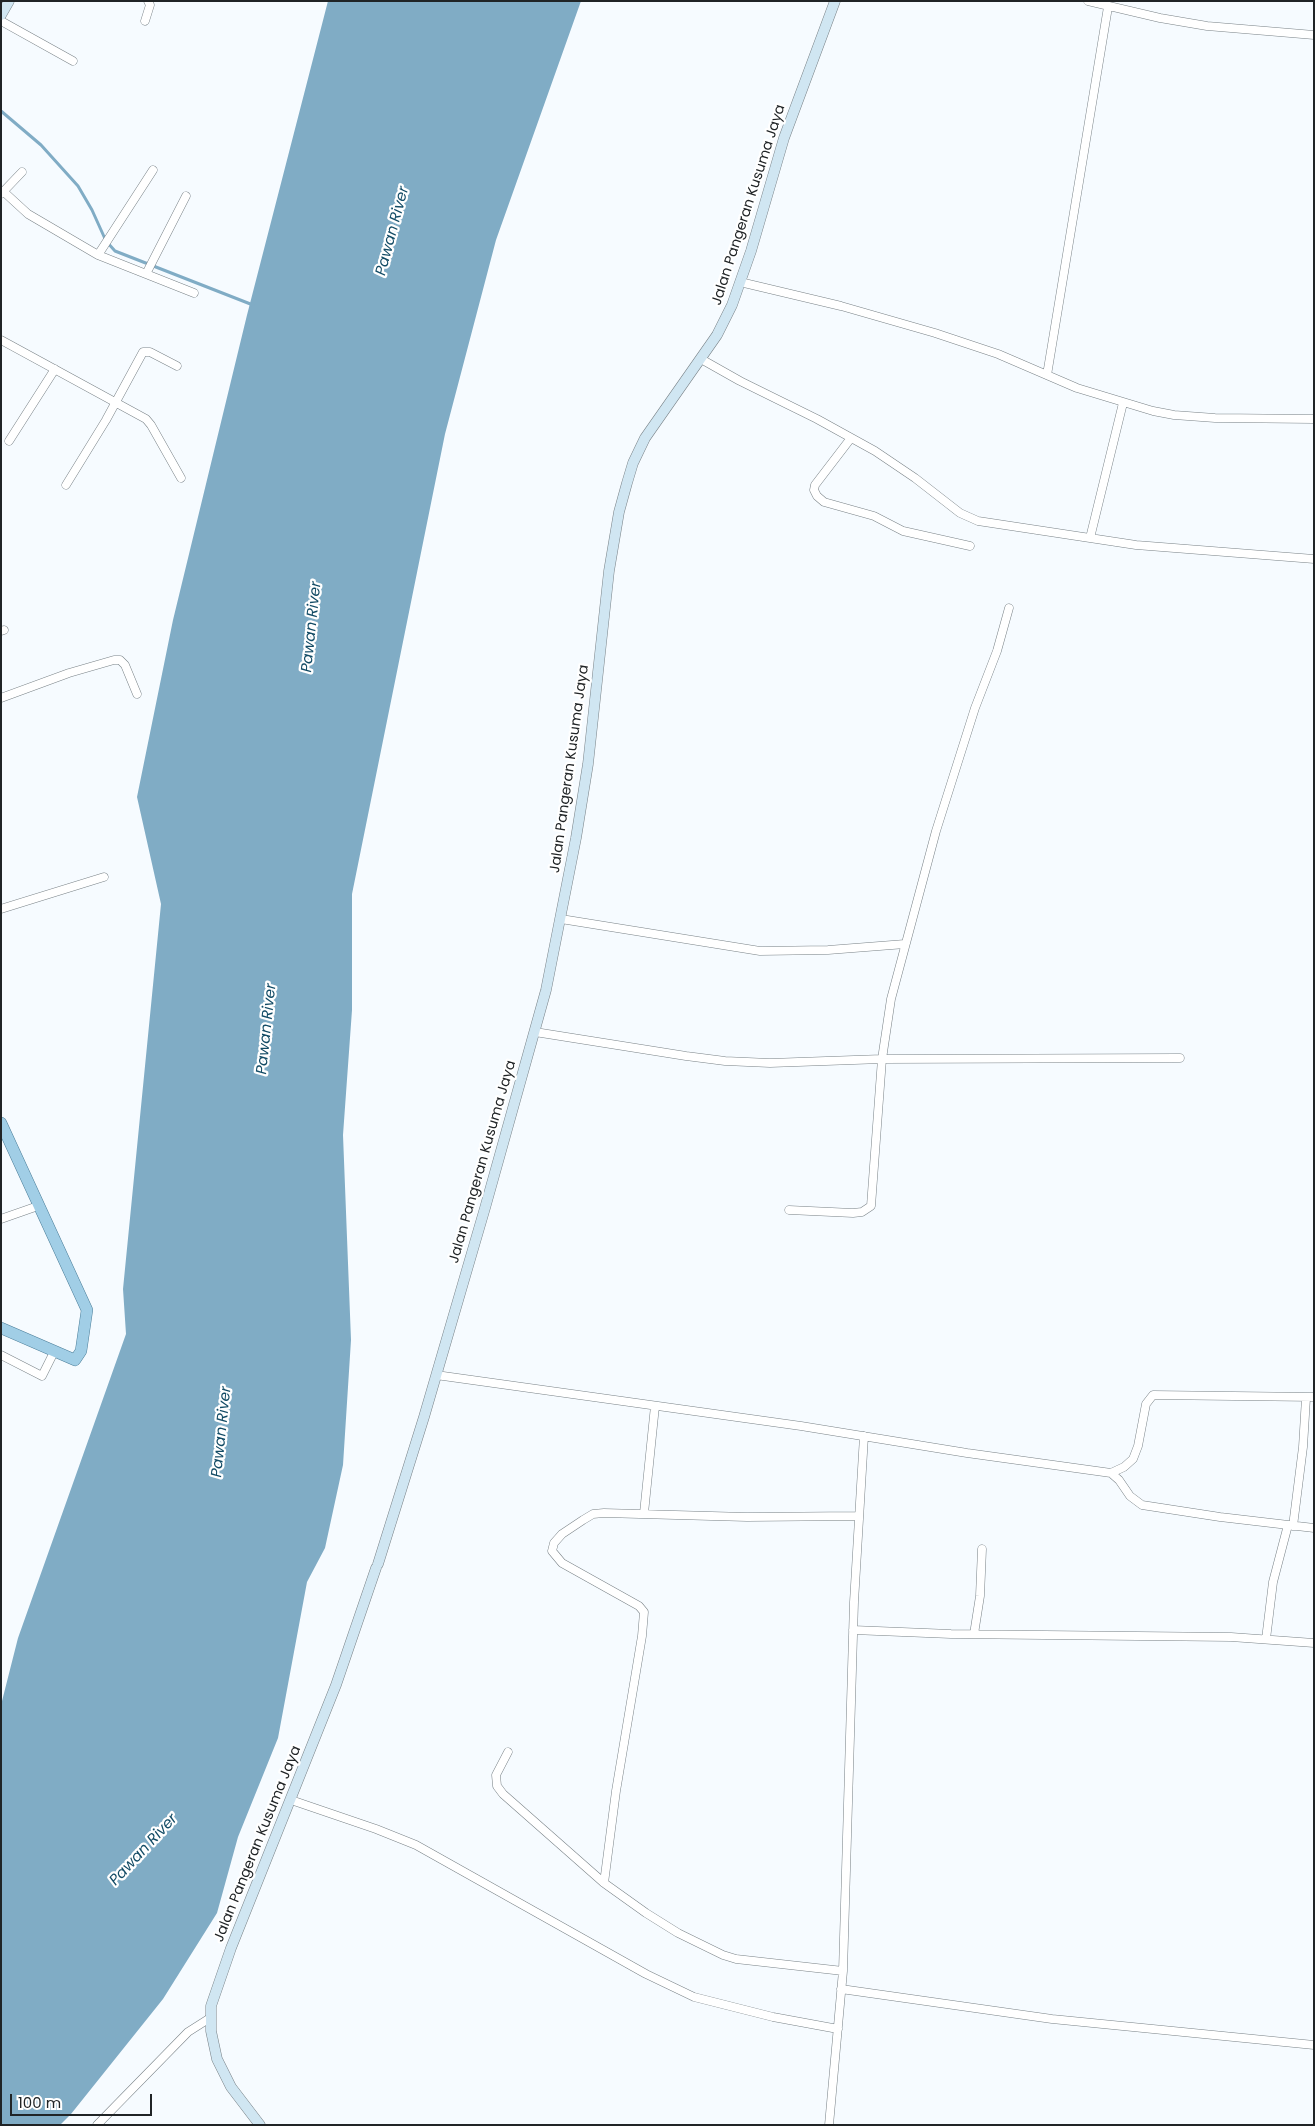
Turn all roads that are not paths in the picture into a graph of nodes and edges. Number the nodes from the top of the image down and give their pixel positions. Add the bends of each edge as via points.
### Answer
1 (9, 1) edge
2 (148, 1) edge
3 (835, 1) edge
4 (1088, 1) edge
5 (1108, 6) junction
6 (1, 15) edge
7 (1, 20) edge
8 (145, 21) dead end
9 (1314, 35) edge
10 (73, 60) dead end
11 (153, 170) dead end
12 (22, 172) dead end
13 (3, 193) edge
14 (186, 196) dead end
15 (98, 255) junction
16 (146, 274) junction
17 (740, 282) junction
18 (194, 293) dead end
19 (1, 340) edge
20 (701, 359) junction
21 (177, 366) dead end
22 (55, 369) junction
23 (1047, 375) junction
24 (116, 401) junction
25 (1123, 403) junction
26 (1314, 419) edge
27 (851, 438) junction
28 (9, 441) dead end
29 (181, 478) dead end
30 (66, 485) dead end
31 (1090, 538) junction
32 (970, 546) dead end
33 (1314, 559) edge
34 (1009, 608) dead end
35 (137, 694) dead end
36 (1, 698) edge
37 (104, 877) dead end
38 (1, 909) edge
39 (561, 919) junction
40 (905, 944) junction
41 (535, 1032) junction
42 (1180, 1058) dead end
43 (882, 1059) junction
44 (1, 1123) edge
45 (38, 1206) junction
46 (789, 1210) dead end
47 (1, 1219) edge
48 (1, 1328) edge
49 (54, 1352) junction
50 (1, 1356) edge
51 (436, 1375) junction
52 (1310, 1397) edge
53 (655, 1406) junction
54 (864, 1436) junction
55 (1112, 1473) junction
56 (644, 1513) junction
57 (858, 1516) junction
58 (1290, 1526) junction
59 (1314, 1528) edge
60 (982, 1549) dead end
61 (853, 1630) junction
62 (974, 1634) junction
63 (1266, 1639) junction
64 (1314, 1643) edge
65 (508, 1752) dead end
66 (291, 1800) junction
67 (604, 1883) junction
68 (843, 1972) junction
69 (841, 1989) junction
70 (210, 2018) junction
71 (838, 2030) junction
72 (1314, 2045) edge
73 (97, 2125) edge
74 (260, 2125) edge
75 (829, 2125) edge

1 - 6 street
2 - 8 street via 150,5
3 - 17 street, Jalan Pangeran Kusuma Jaya via 784,138
4 - 5 street
5 - 9 street via 1207,26
5 - 23 street
7 - 10 street
11 - 15 street
12 - 13 street
13 - 15 street via 34,218
14 - 16 street
15 - 16 street
16 - 18 street
17 - 20 street, Jalan Pangeran Kusuma Jaya via 725,320
17 - 23 street via 842,306 935,333
19 - 22 street
20 - 27 street
20 - 39 street, Jalan Pangeran Kusuma Jaya via 639,450 619,512 608,572 588,764
21 - 24 street via 144,351
22 - 24 street
22 - 28 street
23 - 25 street
24 - 29 street via 151,424
24 - 30 street
25 - 26 street via 1174,415
25 - 31 street
27 - 31 street via 898,466 969,518 990,525
27 - 32 street via 815,484 817,496 824,502 874,516 903,532
31 - 33 street
34 - 40 street via 939,822
35 - 36 street via 125,665 114,660
37 - 38 street
39 - 40 street via 760,952
39 - 41 street, Jalan Pangeran Kusuma Jaya
40 - 43 street via 891,999
41 - 43 street via 725,1061 770,1063
41 - 51 street, Jalan Pangeran Kusuma Jaya
42 - 43 street
43 - 46 street via 871,1206 853,1213
44 - 45 main road
45 - 47 street
45 - 49 main road via 87,1310 78,1357 72,1360
48 - 49 main road
49 - 50 street via 42,1375
51 - 53 street
51 - 66 street, Jalan Pangeran Kusuma Jaya via 377,1566 336,1685
52 - 55 street via 1152,1395 1146,1404 1133,1459
52 - 58 street
53 - 54 street
53 - 56 street
54 - 55 street
54 - 57 street
55 - 58 street via 1130,1496 1142,1505
56 - 57 street via 747,1517
56 - 67 street via 593,1514 562,1534 551,1548 562,1563 639,1606 644,1614
57 - 61 street
58 - 59 street
58 - 63 street via 1273,1582
60 - 62 street
61 - 62 street
61 - 68 street
62 - 63 street
63 - 64 street
65 - 67 street via 496,1774 497,1786
66 - 70 street, Jalan Pangeran Kusuma Jaya via 228,1957
66 - 71 street via 376,1828 416,1846 646,1974 694,1997
67 - 68 street via 678,1933 723,1955
68 - 69 street
69 - 71 street
69 - 72 street via 1052,2019
70 - 73 street via 188,2032
70 - 74 street, Jalan Pangeran Kusuma Jaya via 212,2042 222,2072
71 - 75 street

